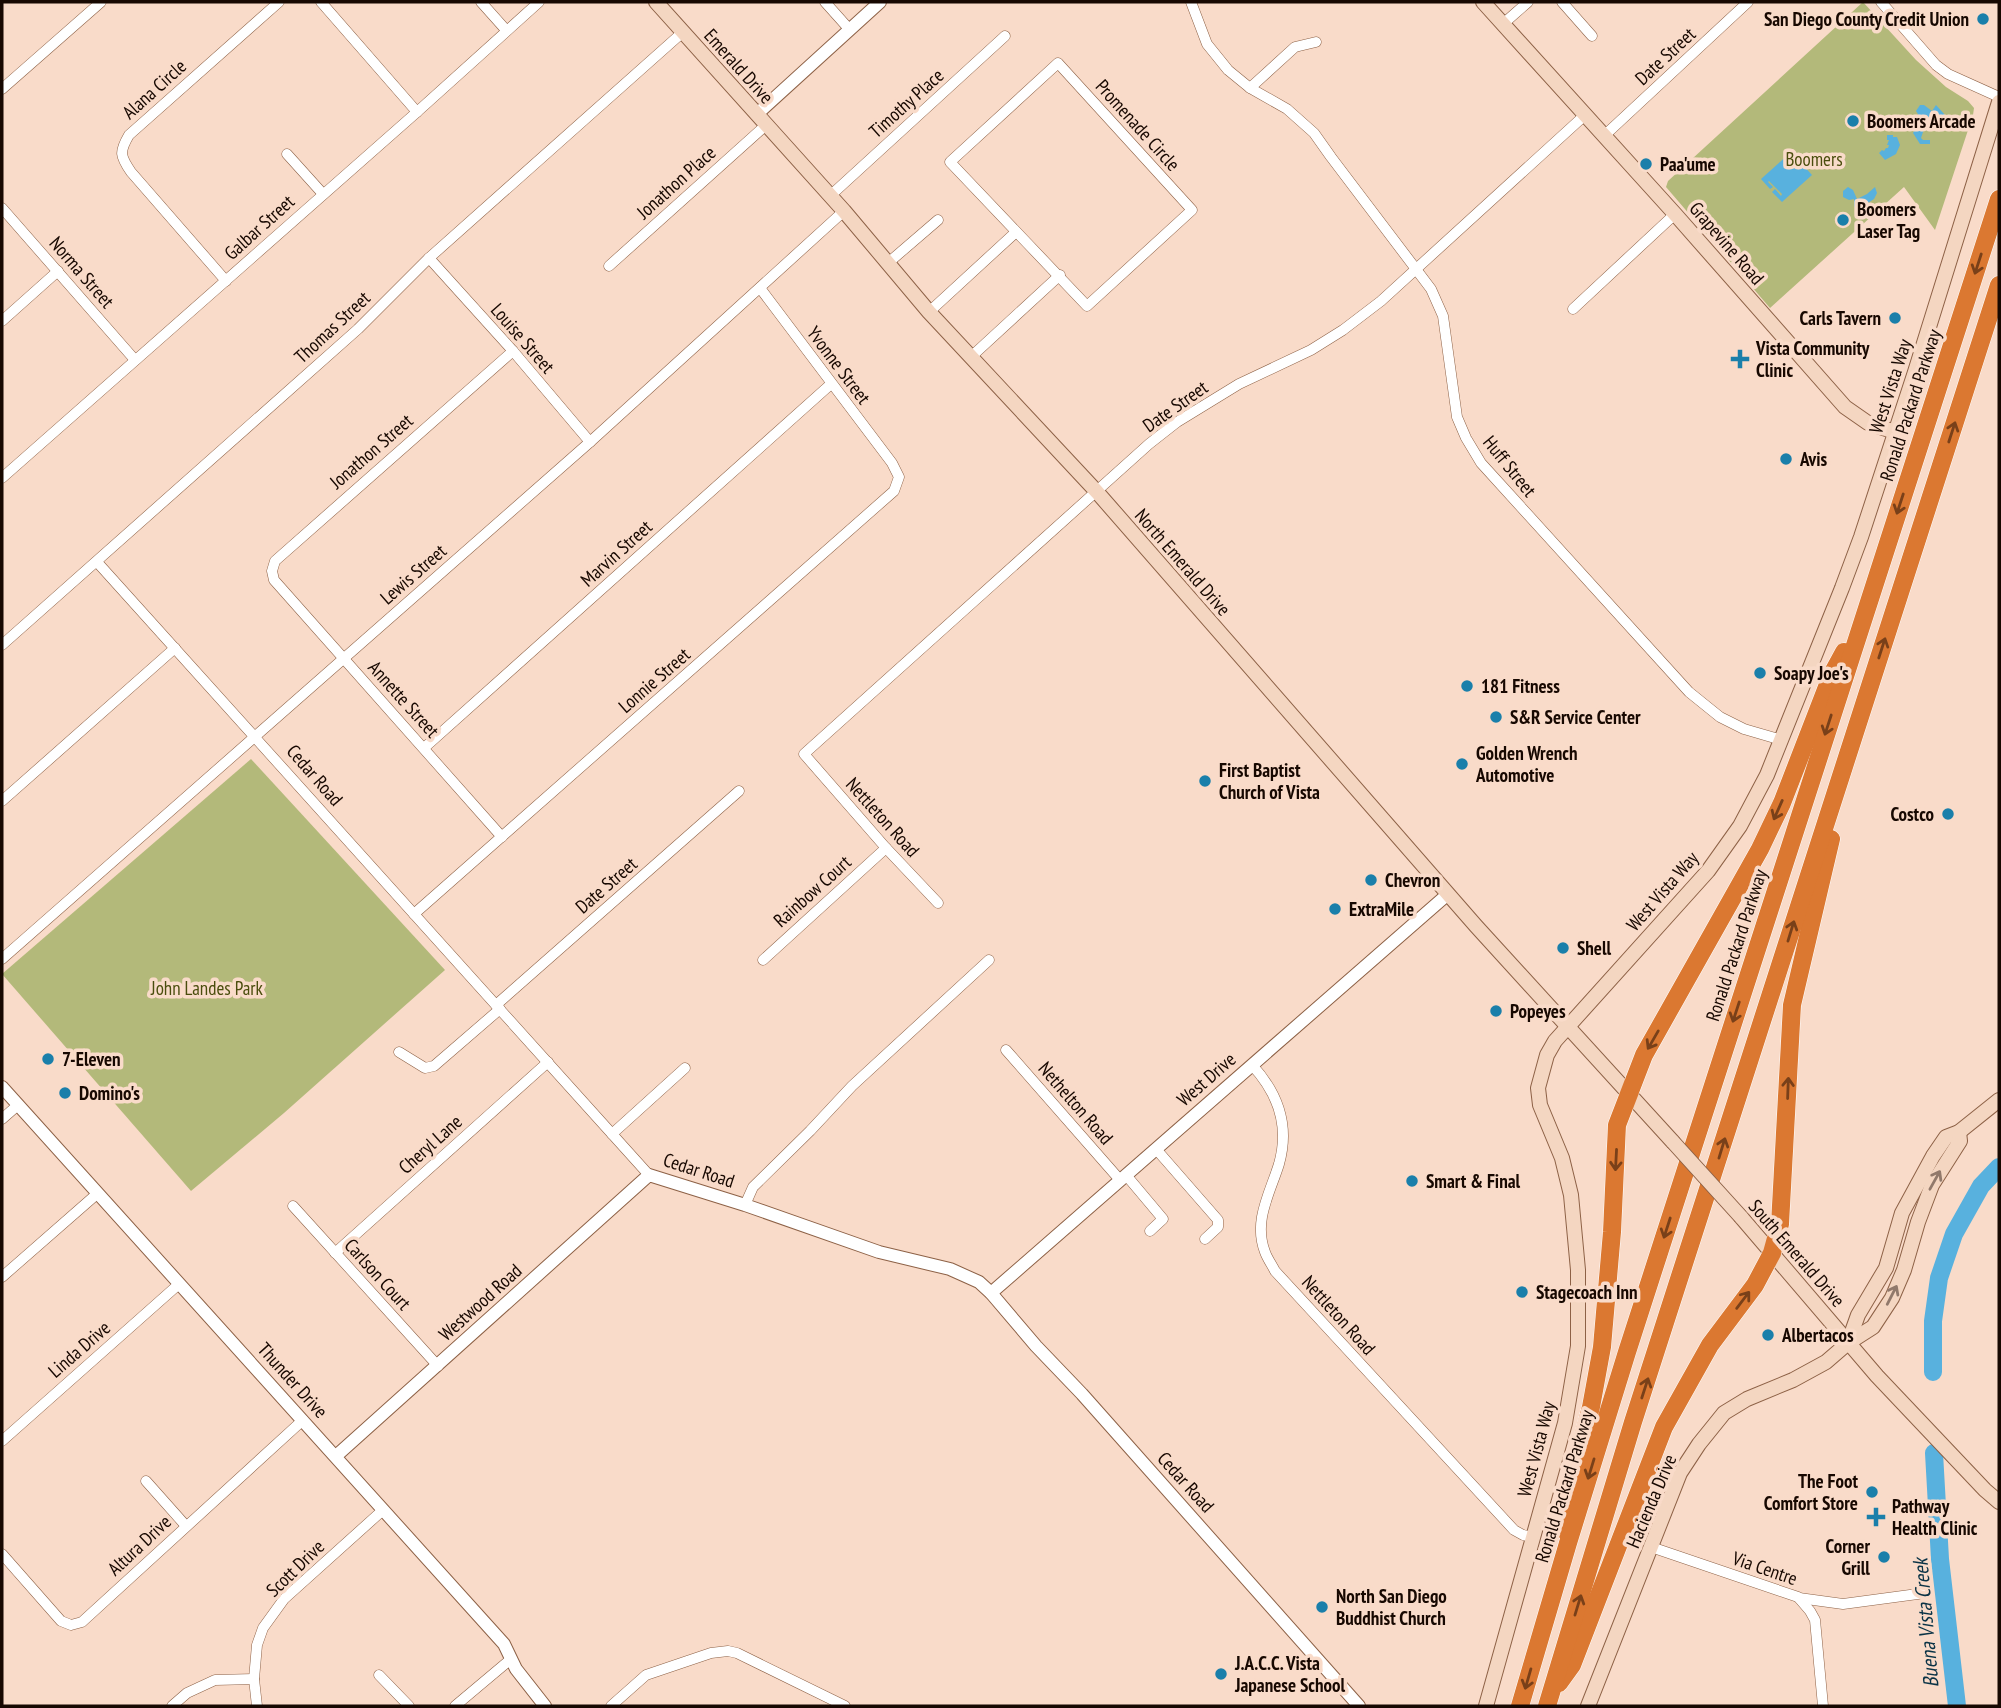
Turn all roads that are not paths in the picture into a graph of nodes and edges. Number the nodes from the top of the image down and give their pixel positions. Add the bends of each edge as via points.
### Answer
1 (101, 2) edge
2 (279, 2) edge
3 (321, 2) edge
4 (481, 2) edge
5 (538, 2) edge
6 (656, 2) edge
7 (825, 2) edge
8 (880, 2) edge
9 (1191, 2) edge
10 (1483, 2) edge
11 (1528, 2) edge
12 (1748, 2) edge
13 (1881, 2) edge
14 (1567, 4) edge
15 (1503, 24) junction
16 (506, 30) junction
17 (849, 30) junction
18 (683, 32) junction
19 (1005, 36) dead end
20 (1592, 36) dead end
21 (1316, 42) dead end
22 (1250, 88) junction
23 (2, 89) edge
24 (1999, 97) edge
25 (1999, 102) edge
26 (417, 113) junction
27 (1585, 115) junction
28 (762, 119) junction
29 (1605, 135) junction
30 (287, 154) dead end
31 (323, 194) junction
32 (830, 196) junction
33 (1999, 199) edge
34 (2, 208) edge
35 (844, 211) junction
36 (1675, 214) junction
37 (938, 220) dead end
38 (1016, 232) junction
39 (429, 258) junction
40 (888, 263) junction
41 (609, 266) dead end
42 (1416, 269) junction
43 (58, 271) junction
44 (1059, 275) junction
45 (226, 281) junction
46 (1999, 285) edge
47 (760, 288) junction
48 (1573, 309) dead end
49 (929, 312) junction
50 (2, 321) edge
51 (513, 351) junction
52 (972, 356) junction
53 (135, 360) junction
54 (831, 384) junction
55 (1895, 432) junction
56 (590, 442) junction
57 (892, 463) joint
58 (2, 478) edge
59 (1097, 492) junction
60 (97, 562) junction
61 (279, 586) joint
62 (1864, 614) junction
63 (2, 645) edge
64 (175, 648) junction
65 (343, 658) junction
66 (1861, 713) junction
67 (255, 736) junction
68 (1782, 740) junction
69 (424, 748) junction
70 (804, 754) joint
71 (739, 791) dead end
72 (2, 801) edge
73 (502, 836) junction
74 (886, 848) junction
75 (1448, 894) junction
76 (938, 903) dead end
77 (414, 914) junction
78 (2, 959) edge
79 (763, 960) dead end
80 (989, 960) dead end
81 (498, 1007) junction
82 (1569, 1027) junction
83 (1006, 1050) dead end
84 (400, 1052) dead end
85 (548, 1062) junction
86 (1252, 1065) junction
87 (685, 1068) dead end
88 (2, 1087) edge
89 (1629, 1094) junction
90 (1999, 1100) edge
91 (18, 1105) junction
92 (2, 1119) edge
93 (612, 1134) junction
94 (1156, 1149) junction
95 (649, 1175) junction
96 (1123, 1177) junction
97 (98, 1193) junction
98 (746, 1205) junction
99 (293, 1206) dead end
100 (1150, 1231) dead end
101 (1205, 1239) dead end
102 (335, 1253) junction
103 (1772, 1253) junction
104 (2, 1277) edge
105 (179, 1284) junction
106 (991, 1293) junction
107 (1848, 1343) junction
108 (438, 1366) junction
109 (303, 1420) junction
110 (2, 1440) edge
111 (336, 1456) junction
112 (146, 1481) dead end
113 (1999, 1502) edge
114 (383, 1510) junction
115 (186, 1526) junction
116 (1532, 1537) junction
117 (1568, 1543) junction
118 (1651, 1547) junction
119 (2, 1554) edge
120 (1925, 1593) dead end
121 (1798, 1597) junction
122 (511, 1659) junction
123 (379, 1675) dead end
124 (254, 1679) junction
125 (1549, 1700) edge
126 (172, 1706) edge
127 (257, 1706) edge
128 (409, 1706) edge
129 (455, 1706) edge
130 (545, 1706) edge
131 (611, 1706) edge
132 (845, 1706) edge
133 (1360, 1706) edge
134 (1486, 1706) edge
135 (1520, 1706) edge
136 (1588, 1706) edge
137 (1823, 1706) edge

1 - 23 street
2 - 45 street, Alana Circle via 129,135 121,149 131,172
3 - 26 street
4 - 16 street
5 - 16 street, Galbar Street
6 - 18 main road, Emerald Drive
7 - 17 street
8 - 17 street
9 - 22 street, Huff Street via 1207,44 1228,71
10 - 15 main road, Grapevine Road
11 - 15 street
12 - 29 street, Date Street
13 - 24 street via 1936,65
14 - 20 street
15 - 27 main road, Grapevine Road
16 - 26 street, Galbar Street
17 - 28 street
18 - 28 main road, Emerald Drive
18 - 39 street, Thomas Street
19 - 32 street, Timothy Place
21 - 22 street via 1295,47
22 - 42 street, Huff Street via 1287,109 1314,133
25 - 55 main road, West Vista Way
26 - 31 street, Galbar Street
27 - 29 main road, Grapevine Road
27 - 42 street, Date Street
28 - 32 main road, North Emerald Drive
28 - 41 street, Jonathon Place
29 - 36 main road, Grapevine Road
30 - 31 street
31 - 45 street, Galbar Street
32 - 35 main road, North Emerald Drive
33 -> 62 highway, Ronald Packard Parkway
34 - 43 street, Norma Street
35 - 40 main road, North Emerald Drive
35 - 47 street, Lewis Street
36 - 48 street
36 - 55 main road, Grapevine Road via 1845,407 1868,423
37 - 40 street
38 - 44 street, Promenade Circle
38 - 44 street, Promenade Circle via 950,163 1058,63 1192,210 1087,306
38 - 49 street
39 - 51 street, Louise Street
39 - 60 street, Thomas Street via 358,329
40 - 49 main road, North Emerald Drive
42 - 59 street, Date Street via 1343,330 1177,422
42 - 68 street, Huff Street via 1443,316 1457,417 1481,463 1689,692 1720,717
43 - 50 street
43 - 53 street, Norma Street
44 - 52 street
45 - 53 street, Galbar Street
66 -> 46 highway
47 - 54 street, Yvonne Street
47 - 56 street, Lewis Street
49 - 52 main road, North Emerald Drive
51 - 56 street, Louise Street
51 - 61 street, Jonathon Street via 275,561 272,571
52 - 59 main road, North Emerald Drive
53 - 58 street, Galbar Street
54 - 57 street, Yvonne Street
54 - 69 street, Marvin Street
55 - 68 main road, West Vista Way via 1842,588
56 - 65 street, Lewis Street
57 - 73 street, Lonnie Street via 899,477 894,491
59 - 70 street, Date Street
59 - 75 main road, North Emerald Drive
60 - 63 street, Thomas Street
60 - 64 street, Cedar Road
61 - 65 street, Annette Street
62 -> 89 highway via 1832,674 1760,849 1644,1055
62 -> 117 highway, Ronald Packard Parkway
64 - 67 street, Cedar Road
64 - 72 street
65 - 67 street, Lewis Street
65 - 69 street, Annette Street
103 -> 66 highway via 1782,1201 1793,1005
125 -> 66 highway via 1633,1422
67 - 77 street, Cedar Road
67 - 78 street, Lewis Street
68 - 82 main road, West Vista Way via 1740,826
69 - 73 street, Annette Street
70 - 74 street, Nettleton Road
71 - 81 street, Date Street
73 - 77 street, Lonnie Street
74 - 76 street, Nettleton Road
74 - 79 street, Rainbow Court
75 - 82 main road, North Emerald Drive
75 - 86 street, West Drive
77 - 81 street, Cedar Road
80 - 98 street via 852,1086 753,1187
81 - 84 street, Date Street via 434,1066 425,1068
81 - 85 street, Cedar Road
82 - 89 main road, South Emerald Drive
82 - 116 main road, West Vista Way via 1547,1055 1538,1088 1539,1104 1562,1158 1571,1195 1578,1270 1578,1346 1565,1423
83 - 96 street, Nethelton Road
85 - 93 street, Cedar Road
85 - 102 street, Cheryl Lane
86 - 94 street, West Drive
86 - 116 street, Nettleton Road via 1278,1102 1282,1124 1283,1142 1261,1224 1264,1250 1275,1271 1514,1530
87 - 93 street
88 - 91 street, Thunder Drive
89 - 103 main road, South Emerald Drive, bridge
89 -> 117 highway via 1617,1125 1602,1347 1565,1506
90 - 107 main road, Hacienda Drive via 1946,1138 1933,1156 1902,1213 1886,1268 1858,1315
91 - 92 street
91 - 97 street, Thunder Drive
93 - 95 street, Cedar Road
94 - 96 street, West Drive
94 - 101 street via 1218,1220 1218,1227
95 - 98 street, Cedar Road
95 - 108 street, Westwood Road
96 - 100 street, Nethelton Road via 1163,1219
96 - 106 street, West Drive
97 - 104 street
97 - 105 street, Thunder Drive
98 - 106 street, Cedar Road via 879,1252 950,1269
99 - 102 street, Carlson Court
102 - 108 street, Carlson Court
103 - 107 main road, South Emerald Drive
125 -> 103 highway via 1572,1665 1664,1427 1710,1345 1755,1285
105 - 109 street, Thunder Drive
105 - 110 street, Linda Drive
106 - 133 street, Cedar Road
107 - 113 main road, South Emerald Drive
107 - 118 main road, Hacienda Drive via 1826,1362 1724,1413 1680,1473
108 - 111 street, Westwood Road
109 - 111 street, Thunder Drive
109 - 115 street, Altura Drive
111 - 114 street, Thunder Drive
112 - 115 street
114 - 122 street, Thunder Drive via 504,1644
114 - 124 street, Scott Drive via 284,1600 263,1628
115 - 119 street, Altura Drive via 82,1622 71,1625 61,1621
116 - 134 main road, West Vista Way
117 -> 135 highway, Ronald Packard Parkway
118 - 121 street, Via Centre
118 - 136 main road, Hacienda Drive
120 - 121 street via 1843,1604
121 - 137 street, Via Centre via 1815,1620
122 - 129 street
122 - 130 street, Thunder Drive
123 - 128 street
124 - 126 street via 215,1680
124 - 127 street, Scott Drive
131 - 132 street via 646,1675 727,1651

